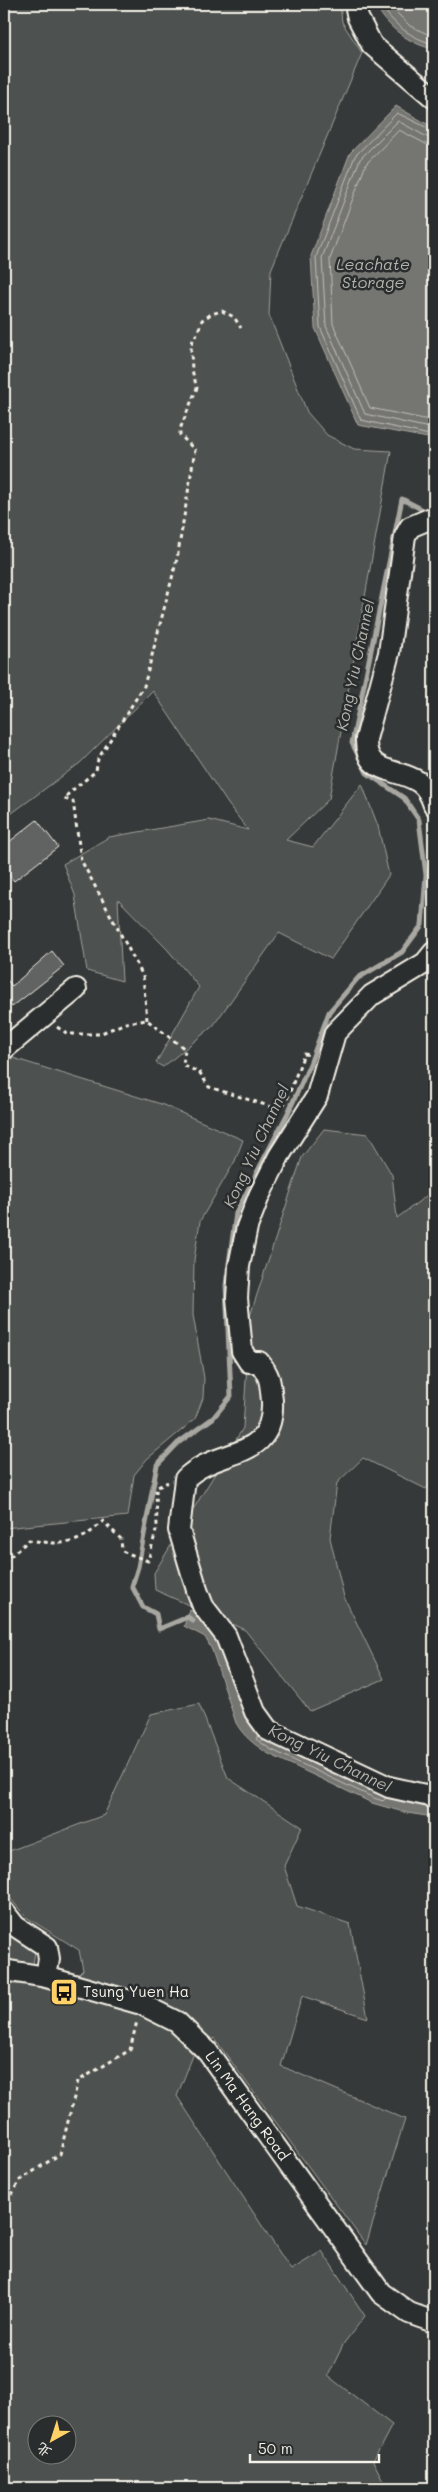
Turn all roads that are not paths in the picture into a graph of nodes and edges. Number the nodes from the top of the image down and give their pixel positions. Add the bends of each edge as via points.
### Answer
1 (354, 4) edge
2 (434, 98) edge
3 (431, 518) edge
4 (434, 805) edge
5 (434, 952) edge
6 (414, 969) junction
7 (434, 976) edge
8 (76, 989) dead end
9 (4, 1049) edge
10 (434, 1796) edge
11 (4, 1912) edge
12 (4, 1970) edge
13 (46, 1977) junction
14 (434, 2322) edge

1 - 2 street via 372,45
3 - 4 street via 410,527 405,536 389,653 366,739 366,751 378,768 409,776 421,783
5 - 6 street via 426,963
6 - 7 street
6 - 10 street via 372,994 335,1033 317,1096 279,1156 259,1196 247,1227 238,1266 237,1298 242,1351 249,1362 259,1362 270,1376 272,1412 266,1432 256,1445 205,1463 185,1479 179,1530 203,1606 226,1636 255,1712 268,1730 389,1787
8 - 9 street
11 - 13 street via 18,1928 46,1947 49,1955
12 - 13 street, Lin Ma Hang Road
13 - 14 street, Lin Ma Hang Road via 141,2004 177,2022 207,2051 382,2293 409,2313

